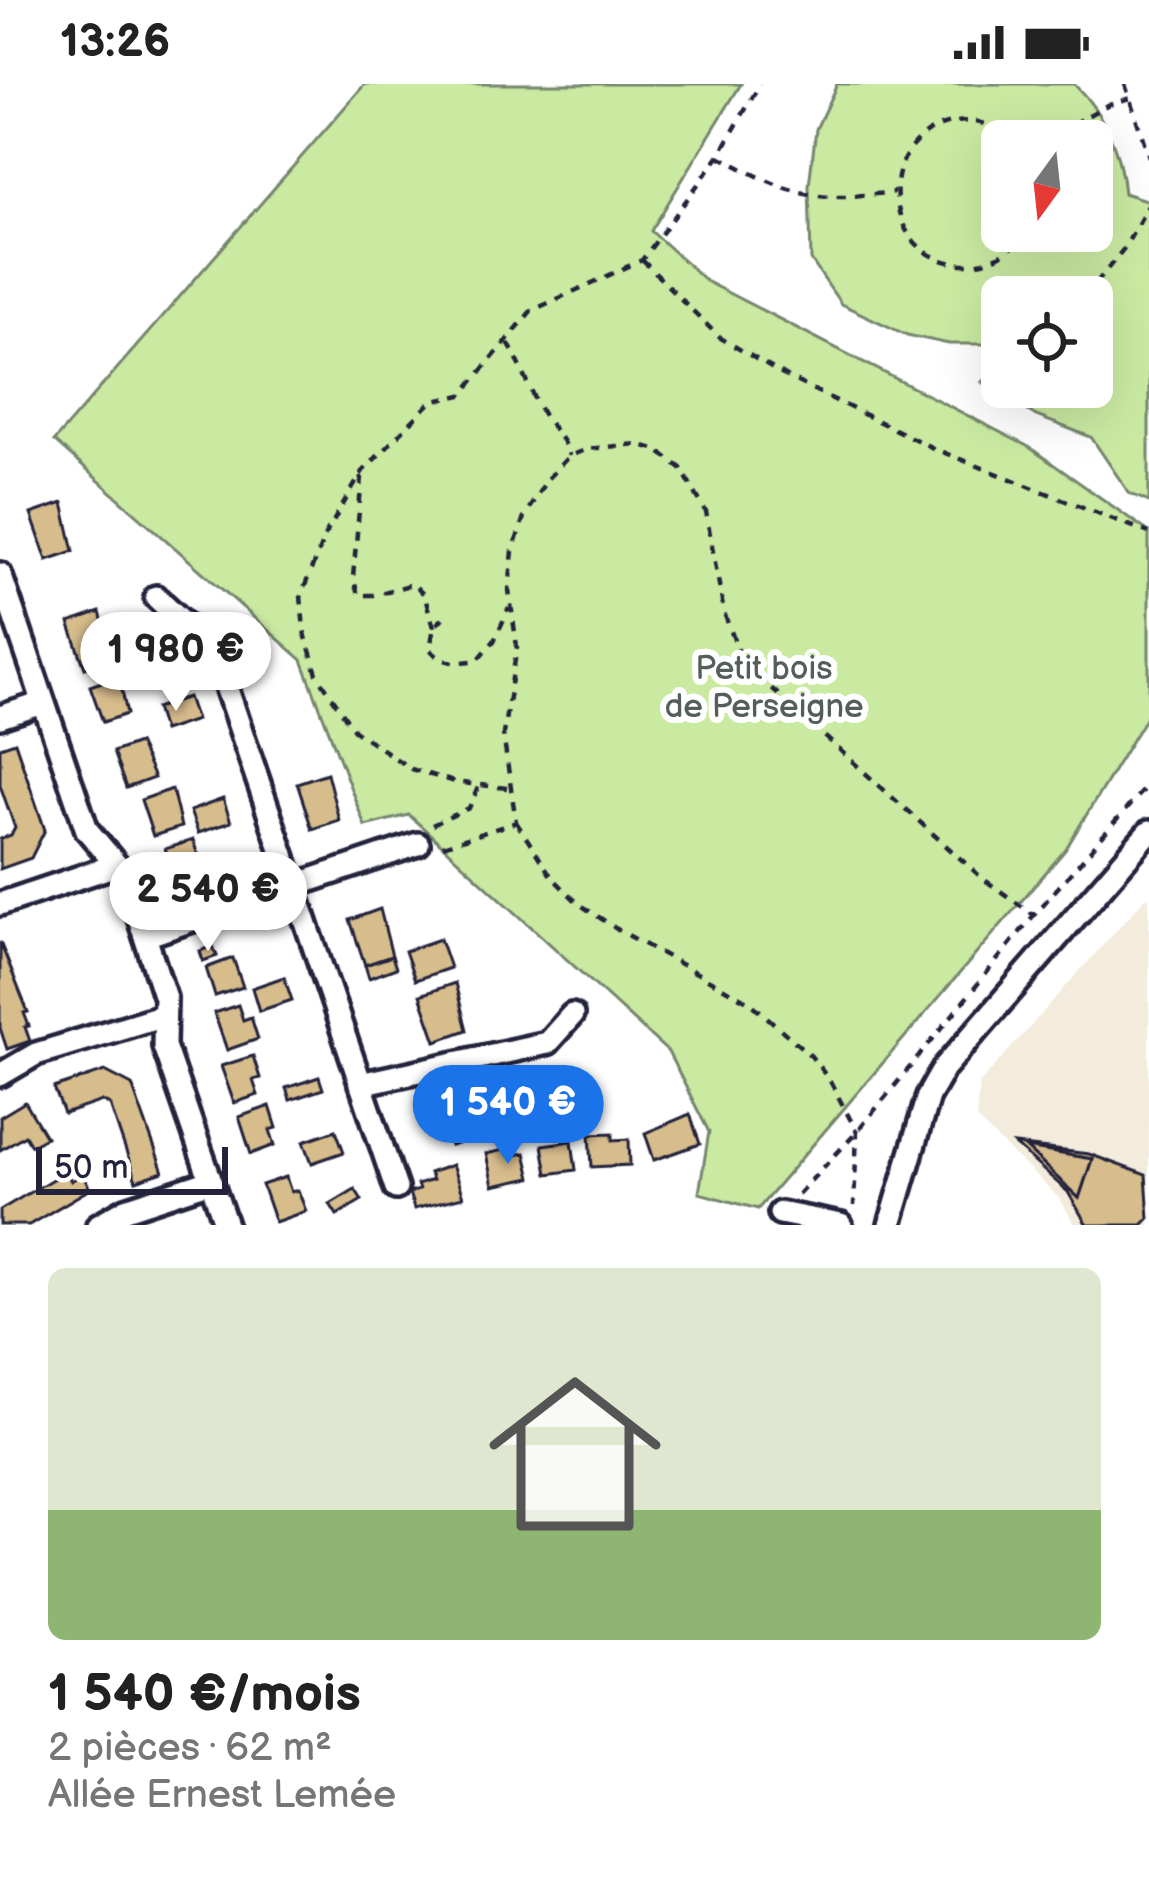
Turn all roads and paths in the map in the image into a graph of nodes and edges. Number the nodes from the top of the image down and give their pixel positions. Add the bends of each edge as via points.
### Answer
1 (760, 84) edge
2 (1125, 84) edge
3 (1130, 98) junction
4 (1080, 120) edge
5 (981, 123) edge
6 (719, 156) junction
7 (1149, 157) edge
8 (894, 192) junction
9 (1149, 204) edge
10 (1004, 252) edge
11 (642, 260) junction
12 (1102, 276) edge
13 (508, 343) junction
14 (569, 456) junction
15 (363, 471) junction
16 (1149, 533) edge
17 (0, 574) edge
18 (156, 597) dead end
19 (511, 603) junction
20 (443, 617) dead end
21 (434, 627) junction
22 (43, 703) junction
23 (0, 717) edge
24 (1149, 783) edge
25 (479, 785) junction
26 (508, 788) junction
27 (516, 822) junction
28 (1149, 832) edge
29 (427, 840) junction
30 (116, 865) junction
31 (293, 885) junction
32 (0, 904) edge
33 (1034, 915) junction
34 (145, 936) junction
35 (164, 1015) junction
36 (572, 1015) dead end
37 (0, 1075) edge
38 (360, 1084) junction
39 (857, 1132) junction
40 (211, 1181) junction
41 (396, 1188) dead end
42 (780, 1213) joint
43 (98, 1225) edge
44 (226, 1225) edge
45 (842, 1225) edge
46 (853, 1225) edge
47 (890, 1225) edge

1 - 6 path
2 - 3 path
3 - 4 path
3 - 7 path
5 - 8 path via 944,124 924,134 897,170
6 - 8 path via 779,188 821,197
6 - 11 path
8 - 10 path via 910,238 928,254 976,264
9 - 12 path
11 - 13 path via 531,310
11 - 16 path via 719,337 783,375 938,450
13 - 14 path
13 - 15 path via 462,395 431,402
14 - 19 path via 524,518 513,550
14 - 33 path via 638,444 681,468 706,512 724,613 743,663 982,878
15 - 21 path via 358,595 413,584
15 - 25 path via 302,596 317,674 355,730 411,769
17 - 22 street
18 - 31 street via 214,651
19 - 21 path via 478,660 437,658 430,649
19 - 26 path via 517,647 504,716
20 - 21 path
22 - 23 street
22 - 30 street via 86,830
24 - 33 path
25 - 26 path
25 - 29 path via 473,802
26 - 27 path
27 - 29 path
27 - 39 path via 578,903 737,993 789,1034 830,1082
28 - 47 street via 944,1068 928,1096
29 - 31 street
30 - 32 street
30 - 34 street
31 - 34 street
31 - 38 street
33 - 39 path
34 - 35 street
35 - 37 street via 36,1054
35 - 40 street via 164,1046
36 - 38 street via 548,1043
38 - 41 street
39 - 42 path
39 - 46 path
40 - 43 street
40 - 44 street
42 - 45 street

